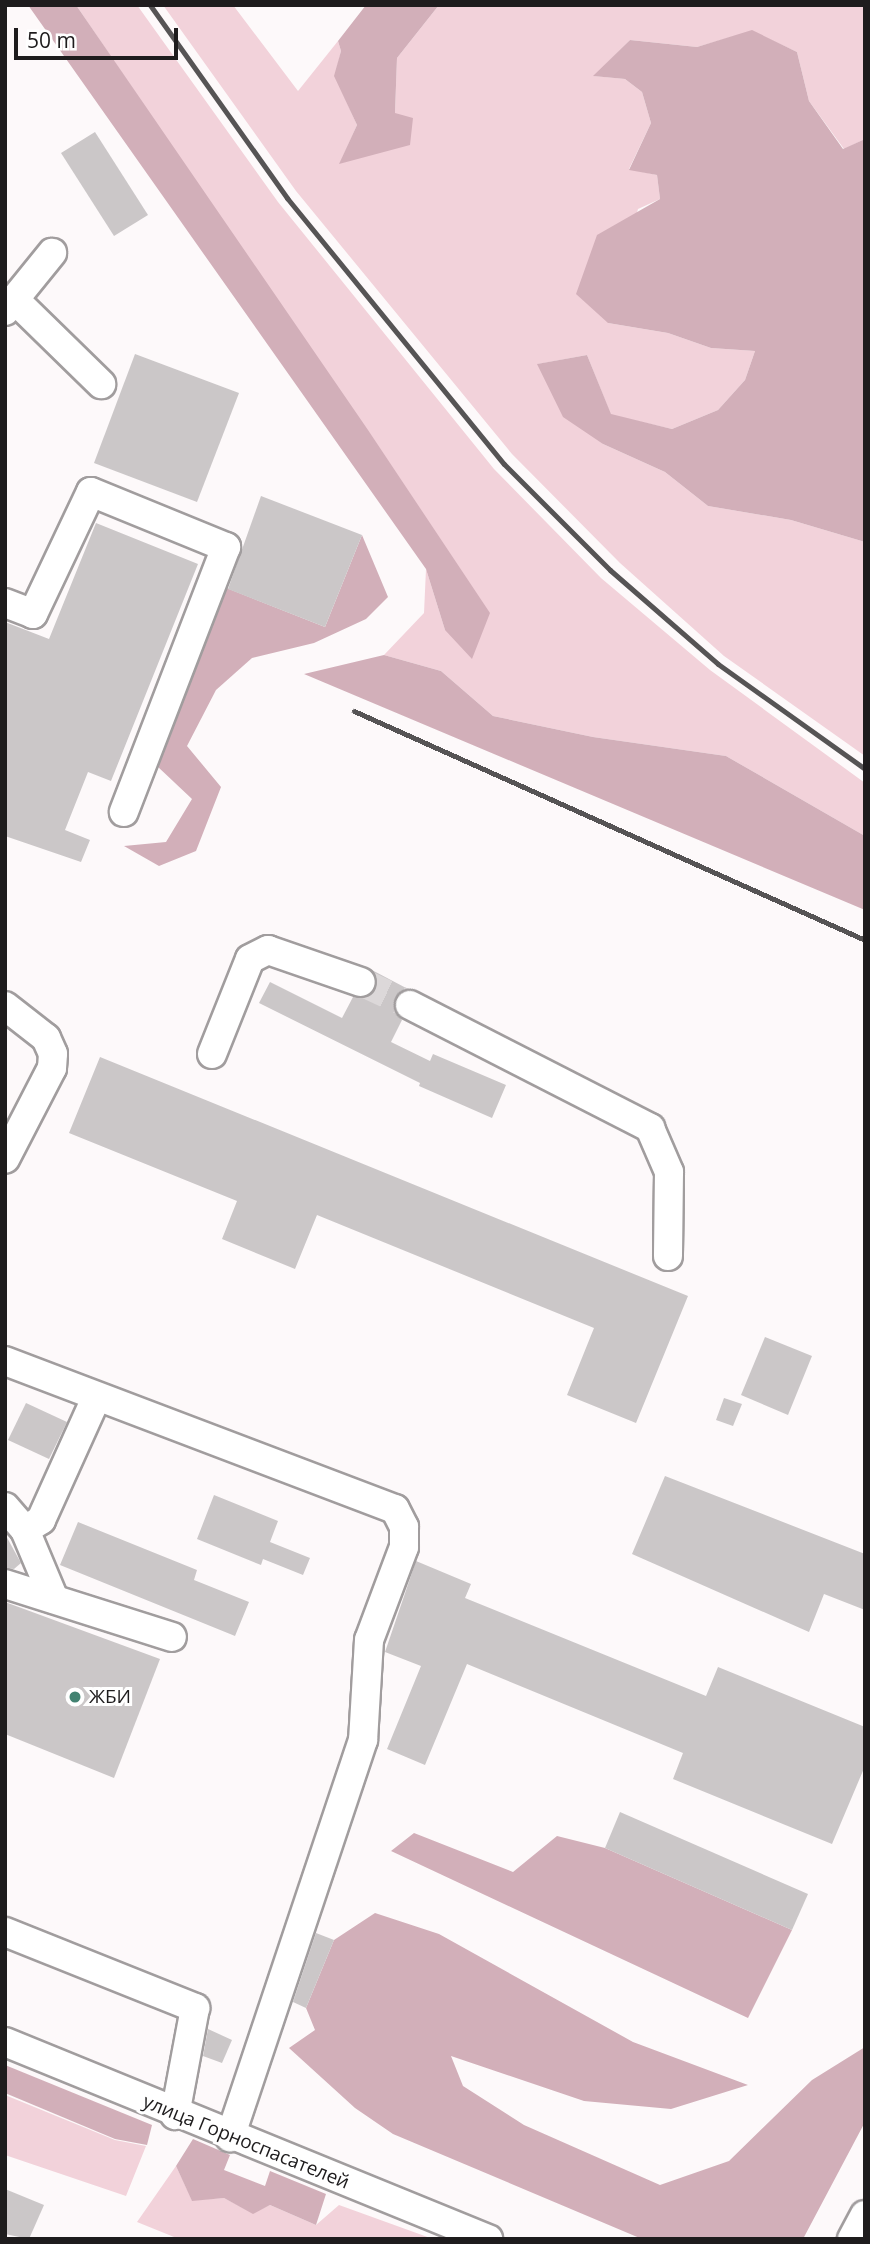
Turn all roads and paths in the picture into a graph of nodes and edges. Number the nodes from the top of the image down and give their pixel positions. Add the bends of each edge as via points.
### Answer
1 (52, 253) dead end
2 (10, 305) edge
3 (101, 384) dead end
4 (5, 603) edge
5 (124, 812) dead end
6 (361, 982) tunnel mouth
7 (410, 1005) tunnel mouth
8 (5, 1006) edge
9 (212, 1054) dead end
10 (5, 1159) edge
11 (667, 1256) dead end
12 (5, 1361) edge
13 (96, 1398) junction
14 (5, 1507) edge
15 (25, 1530) junction
16 (5, 1584) edge
17 (54, 1599) junction
18 (172, 1637) dead end
19 (5, 1932) edge
20 (5, 2042) edge
21 (175, 2115) junction
22 (230, 2137) junction
23 (865, 2215) edge
24 (488, 2239) edge
25 (852, 2239) edge

1 - 2 street
2 - 3 street
4 - 5 street via 33,614 91,492 226,547
6 - 9 street via 268,950 259,954 250,959
7 - 11 street via 650,1128 669,1172
8 - 10 street via 46,1038 53,1054 52,1068
12 - 13 street
13 - 15 street via 41,1520
13 - 22 street via 395,1509 404,1527 404,1547 369,1640 363,1741
14 - 15 street
15 - 17 street
16 - 17 street
17 - 18 street
19 - 21 street via 195,2008
20 - 21 street, улица Горноспасателей
21 - 22 street, улица Горноспасателей
22 - 24 street, улица Горноспасателей
23 - 25 street

